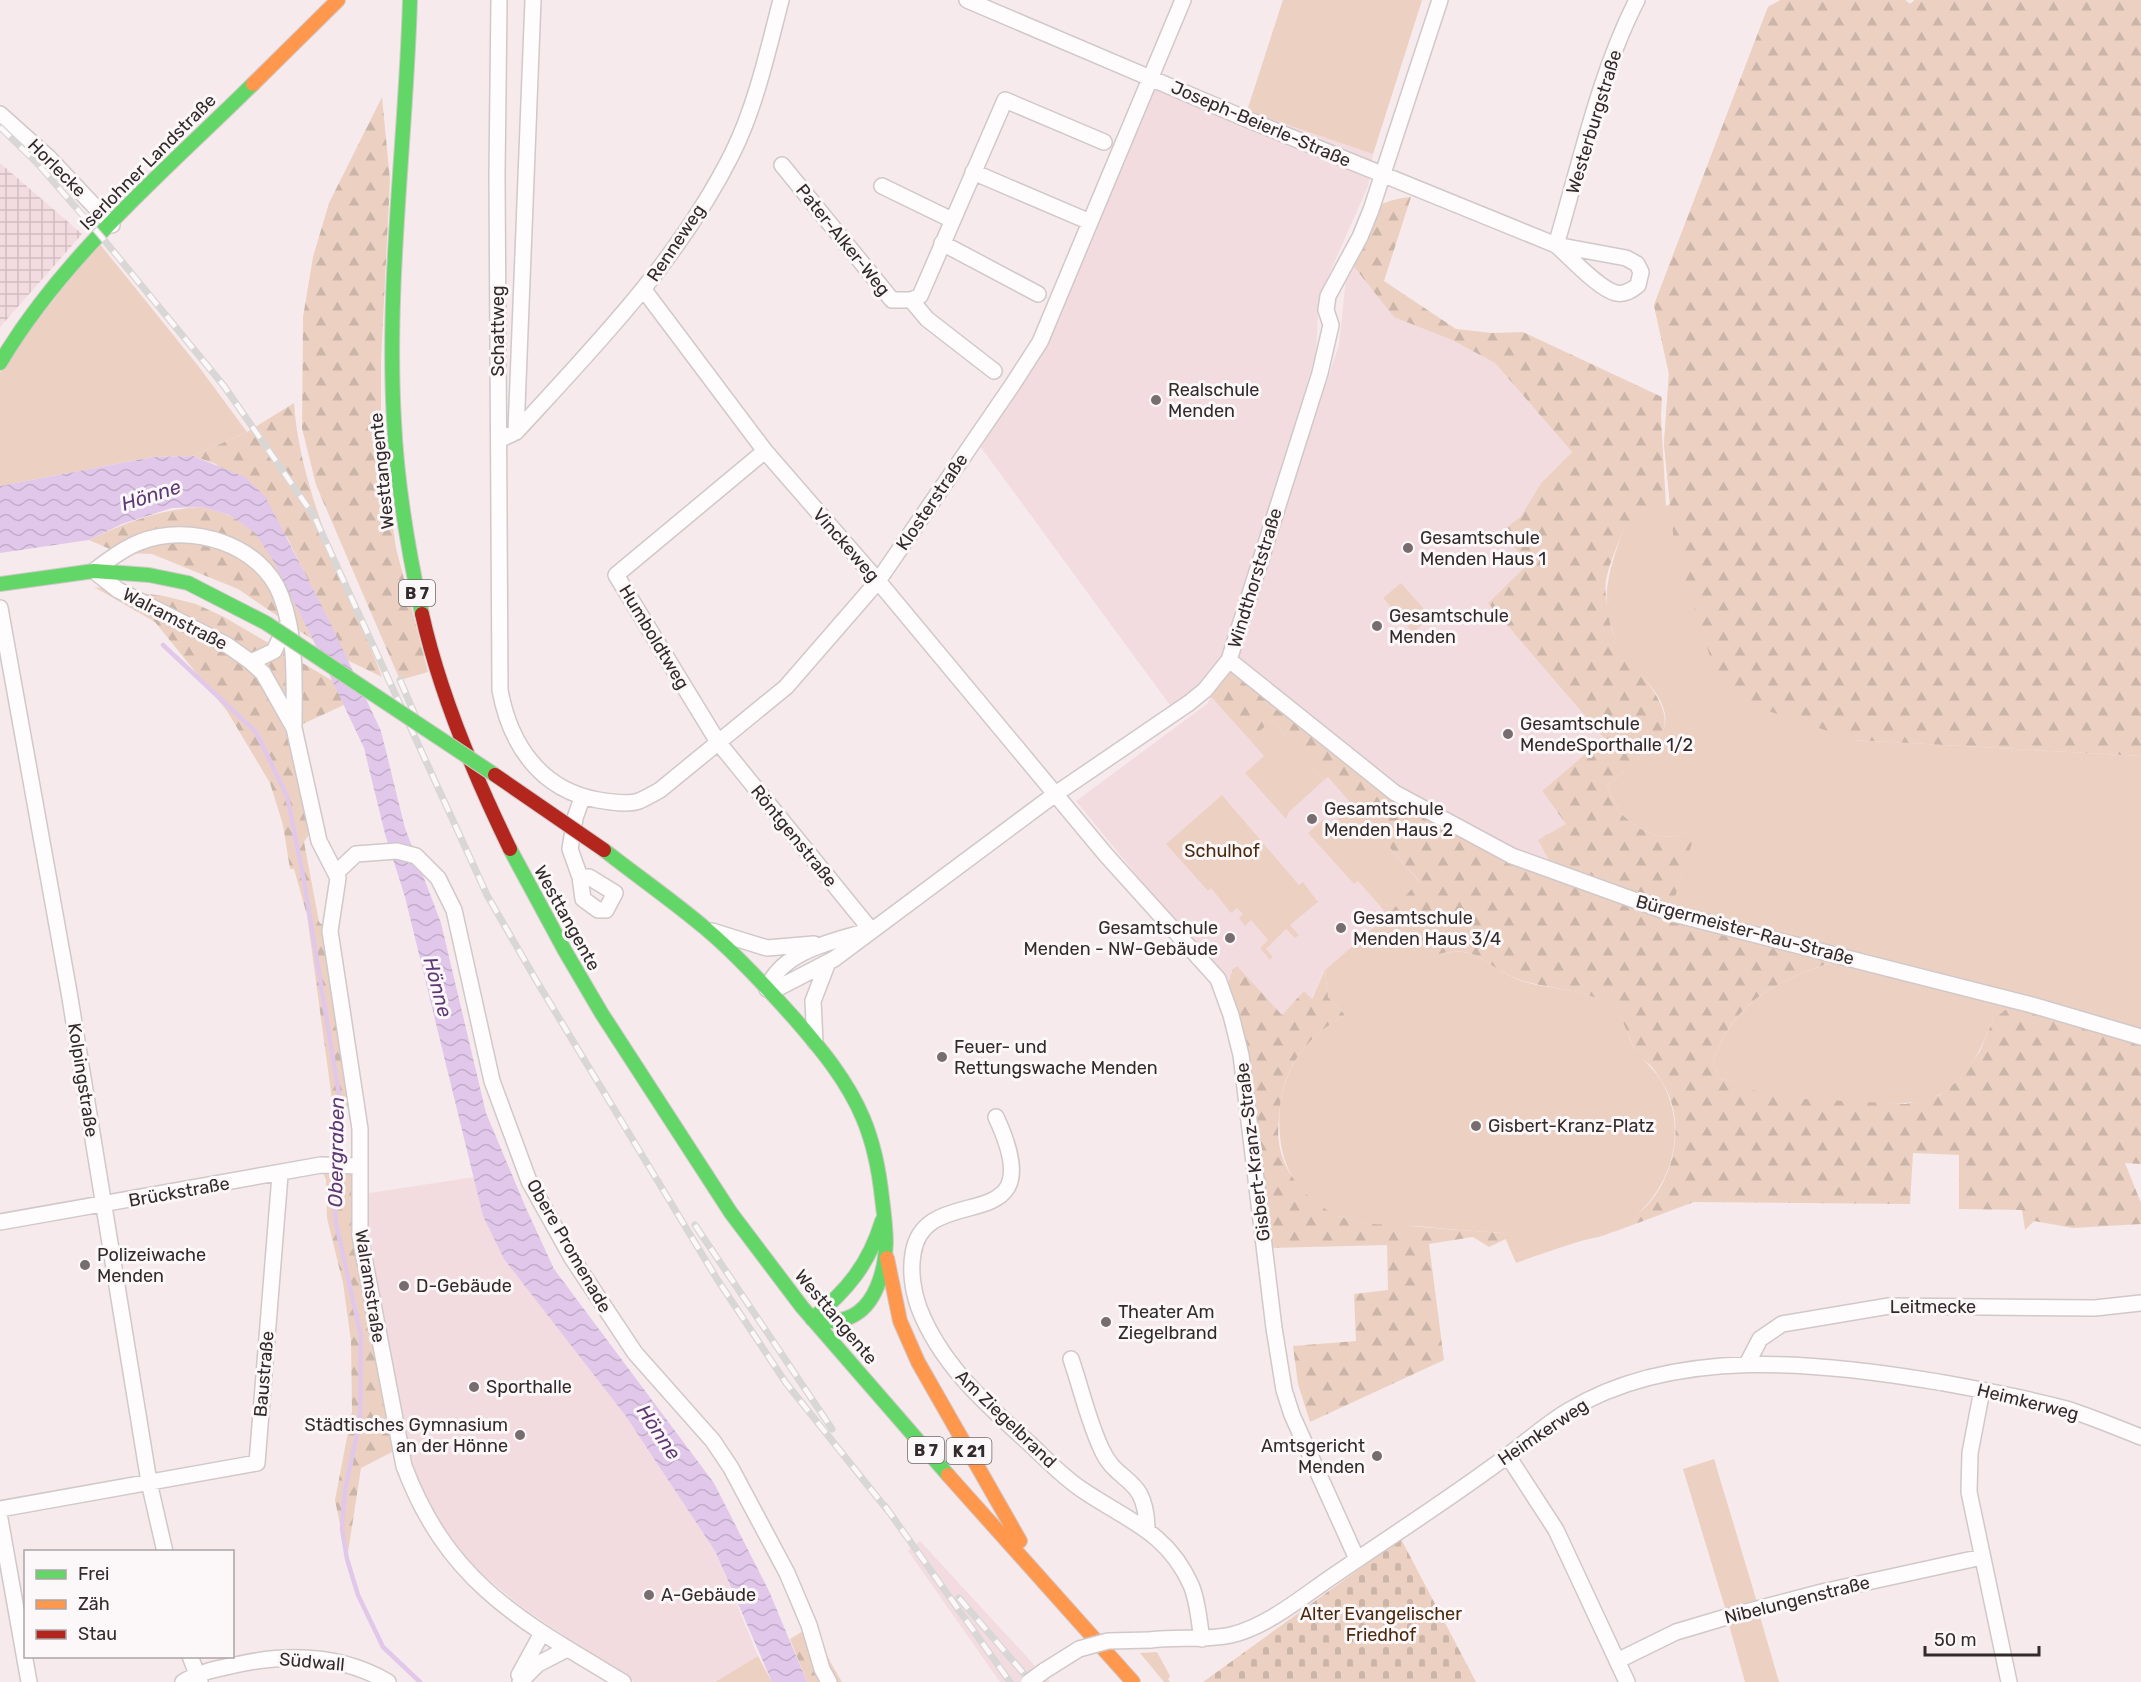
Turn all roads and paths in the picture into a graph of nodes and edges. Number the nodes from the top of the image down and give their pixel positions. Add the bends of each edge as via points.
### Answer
1 (338, 0) edge
2 (410, 0) edge
3 (499, 0) edge
4 (533, 0) edge
5 (782, 0) edge
6 (967, 0) edge
7 (1183, 0) edge
8 (1440, 0) edge
9 (1637, 0) edge
10 (1151, 77) junction
11 (0, 114) edge
12 (1104, 142) dead end
13 (782, 165) dead end
14 (973, 172) junction
15 (1383, 176) junction
16 (882, 186) dead end
17 (952, 220) junction
18 (1090, 222) junction
19 (112, 225) junction
20 (942, 243) junction
21 (1556, 245) junction
22 (644, 290) junction
23 (1038, 294) dead end
24 (911, 300) junction
25 (0, 362) edge
26 (994, 371) dead end
27 (516, 432) junction
28 (499, 440) junction
29 (765, 451) junction
30 (94, 571) junction
31 (878, 581) junction
32 (0, 584) edge
33 (0, 608) edge
34 (288, 621) junction
35 (1229, 660) junction
36 (251, 662) junction
37 (498, 663) joint
38 (294, 728) junction
39 (718, 742) junction
40 (1054, 795) junction
41 (582, 798) junction
42 (337, 872) junction
43 (580, 877) dead end
44 (707, 929) junction
45 (871, 930) junction
46 (835, 941) junction
47 (828, 962) junction
48 (767, 989) junction
49 (2141, 1037) edge
50 (815, 1042) junction
51 (996, 1117) dead end
52 (359, 1166) junction
53 (280, 1174) junction
54 (103, 1204) junction
55 (884, 1211) junction
56 (0, 1222) edge
57 (888, 1258) junction
58 (2141, 1303) edge
59 (812, 1319) junction
60 (1071, 1359) dead end
61 (1747, 1364) junction
62 (1982, 1390) junction
63 (2141, 1437) edge
64 (1508, 1456) junction
65 (148, 1482) junction
66 (0, 1509) edge
67 (0, 1519) edge
68 (1147, 1529) junction
69 (165, 1550) edge
70 (1983, 1557) junction
71 (1357, 1559) junction
72 (1041, 1580) junction
73 (20, 1603) edge
74 (542, 1633) junction
75 (24, 1638) edge
76 (1202, 1639) junction
77 (567, 1649) junction
78 (26, 1658) edge
79 (191, 1658) edge
80 (1617, 1661) junction
81 (198, 1678) edge
82 (29, 1682) edge
83 (183, 1682) edge
84 (388, 1682) edge
85 (514, 1682) edge
86 (520, 1682) edge
87 (623, 1682) edge
88 (829, 1682) edge
89 (1029, 1682) edge
90 (1133, 1682) edge
91 (1626, 1682) edge
92 (2009, 1682) edge

1 - 19 main road, Iserlohner Landstraße
2 - 59 main road, Westtangente / B 7 via 391,362 398,480 420,612 438,672 478,785 555,936 682,1144
3 - 28 street, Schattweg
4 - 27 street, Schattweg
5 - 22 street, Renneweg via 733,152 689,227
6 - 10 street, Joseph-Beierle-Straße
7 - 10 street, Klosterstraße
8 - 15 street, Windthorststraße
9 - 21 street, Westerburgstraße via 1600,97
10 - 15 street, Joseph-Beierle-Straße
10 - 18 street, Klosterstraße
11 - 19 street, Horlecke via 48,157
12 - 14 street, Pater-Alker-Weg via 1005,100
13 - 24 street, Pater-Alker-Weg via 892,300
14 - 17 street, Pater-Alker-Weg
14 - 18 street
15 - 21 street, Joseph-Beierle-Straße
15 - 35 street, Windthorststraße via 1360,237 1328,296 1326,310 1331,325 1320,373
16 - 17 street
17 - 20 street, Pater-Alker-Weg
18 - 31 street, Klosterstraße via 1040,342
19 - 25 main road, Iserlohner Landstraße via 76,257 22,326
20 - 23 street
20 - 24 street, Pater-Alker-Weg via 920,296
21 - 21 street, Joseph-Beierle-Straße via 1626,258 1641,272 1638,285 1629,292 1616,293
22 - 27 street, Renneweg
22 - 29 street, Vinckeweg
24 - 26 street, Pater-Alker-Weg via 927,319
27 - 28 street, Renneweg
28 - 37 street, Schattweg
29 - 31 street, Vinckeweg
29 - 39 street, Humboldtweg via 616,575
30 - 32 main road, K 21
30 - 34 street, Walramstraße via 140,542 177,535 210,538 243,552 256,563 280,593
30 - 36 street, Walramstraße via 118,590 227,645
30 - 44 main road, K 21, bridge via 188,583 259,619 604,850
31 - 39 street, Klosterstraße via 786,687
31 - 40 street, Vinckeweg
33 - 54 street, Kolpingstraße
34 - 36 street via 274,651
34 - 38 street, Walramstraße via 295,657
35 - 40 street, Windthorststraße via 1196,697
35 - 49 street, Bürgermeister-Rau-Straße via 1395,793 1512,856 1670,914 2032,1005
36 - 38 street, Walramstraße via 275,692
37 - 41 street, Klosterstraße via 504,710 519,746 544,775
38 - 42 street, Walramstraße via 319,841
39 - 41 street, Klosterstraße via 660,790 637,802
39 - 45 street, Röntgenstraße
40 - 45 street, Windthorststraße
40 - 71 street, Gisbert-Kranz-Straße via 1218,979 1241,1054 1284,1390
41 - 43 street via 574,818 570,849
42 - 52 street, Walramstraße via 330,931 359,1118
42 - 88 street, Obere Promenade via 356,854 387,851 416,856 438,878 454,910 492,1081 529,1181 572,1258 635,1353 713,1441 731,1468 787,1573
44 - 46 street, Windthorststraße via 767,948
44 - 48 main road, K 21
45 - 46 street, Windthorststraße
45 - 47 street, Windthorststraße
46 - 48 street, Windthorststraße via 783,964
47 - 48 street, Windthorststraße via 780,987
47 - 50 street via 813,1001
48 - 50 main road, K 21
50 - 55 main road, K 21 via 857,1106 872,1142
51 - 68 street, Am Ziegelbrand via 1011,1154 1010,1182 994,1202 945,1214 915,1238 911,1264 919,1308 957,1374 973,1390 1081,1489
52 - 53 street, Brückstraße via 321,1166
52 - 74 street, Walramstraße via 365,1272 400,1448 414,1493 442,1542 464,1570 506,1609
53 - 54 street, Brückstraße
53 - 65 street, Baustraße via 257,1463
54 - 56 street, Brückstraße
54 - 65 street, Kolpingstraße
55 - 57 main road, K 21
55 - 59 main road, K 21 via 875,1245 859,1277
57 - 59 main road, K 21 via 873,1294 856,1317 842,1323
57 - 72 main road, K 21 via 900,1321 918,1362
58 - 61 street, Leitmecke via 2095,1308 1889,1306 1782,1324 1760,1339
59 - 72 main road, Westtangente / B 7
60 - 68 street via 1101,1450 1142,1494
61 - 62 street, Heimkerweg via 1840,1368
61 - 64 street, Heimkerweg via 1644,1380 1589,1400 1546,1426
62 - 63 street, Heimkerweg via 2072,1411
62 - 70 street via 1968,1472
64 - 71 street, Heimkerweg
64 - 80 street via 1556,1530
65 - 66 street
65 - 69 street, Kolpingstraße
67 - 73 street
68 - 76 street, Am Ziegelbrand via 1171,1552 1192,1587
70 - 80 street, Nibelungenstraße via 1723,1618 1676,1632
70 - 92 street
71 - 76 street, Heimkerweg via 1251,1628
72 - 90 main road, Westtangente / B 7
73 - 75 street
74 - 77 street, Walramstraße
74 - 85 street
76 - 89 street, Heimkerweg, bridge via 1108,1641 1079,1648
77 - 86 street via 538,1664
77 - 87 street, Walramstraße
78 - 82 street
79 - 81 street
80 - 91 street
81 - 83 street
81 - 84 street, Südwall via 269,1658 290,1657 355,1666

